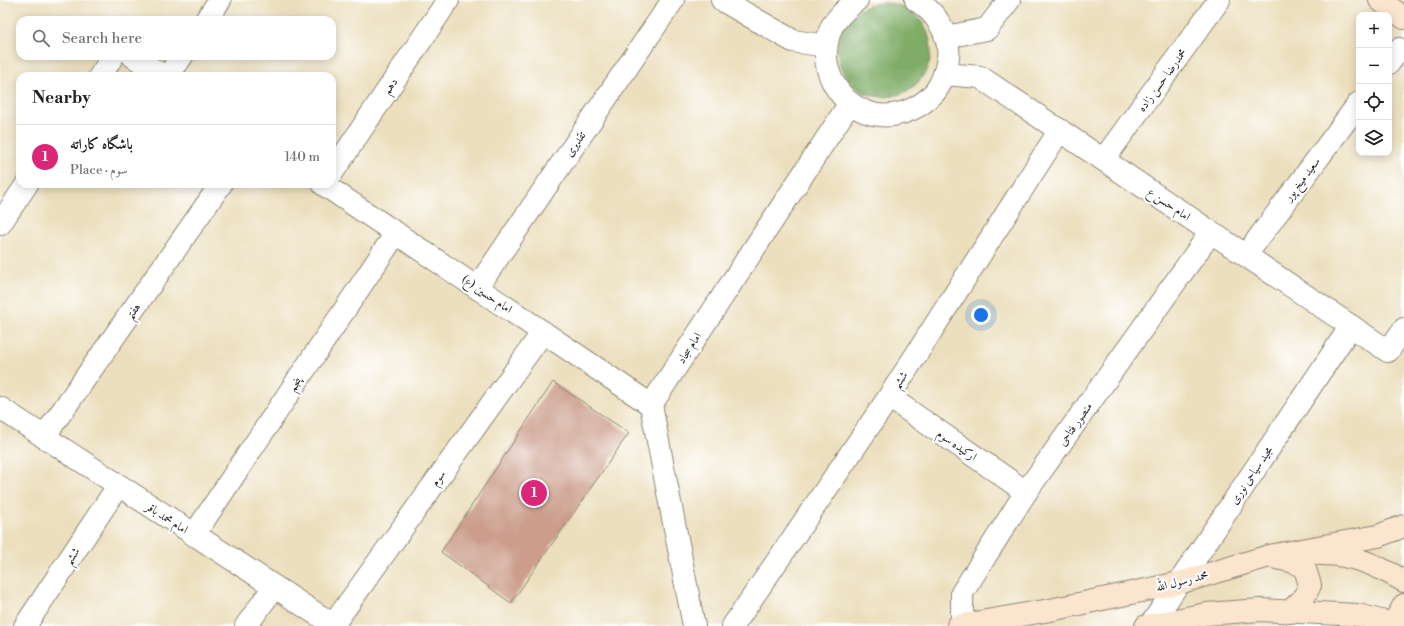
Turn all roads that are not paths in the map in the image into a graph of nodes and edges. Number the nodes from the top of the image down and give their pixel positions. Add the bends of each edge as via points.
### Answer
1 (220, 0) edge
2 (448, 0) edge
3 (673, 0) edge
4 (722, 0) edge
5 (857, 0) edge
6 (916, 0) edge
7 (1009, 0) edge
8 (1219, 0) edge
9 (1380, 0) edge
10 (209, 16) edge
11 (1404, 18) edge
12 (946, 37) junction
13 (826, 46) junction
14 (110, 60) edge
15 (139, 60) edge
16 (179, 60) edge
17 (103, 72) edge
18 (157, 72) edge
19 (171, 72) edge
20 (945, 74) junction
21 (850, 103) junction
22 (1356, 107) edge
23 (1060, 130) junction
24 (1104, 159) junction
25 (336, 166) edge
26 (24, 188) edge
27 (218, 188) edge
28 (335, 188) edge
29 (0, 224) edge
30 (1211, 232) junction
31 (396, 233) junction
32 (1246, 255) junction
33 (477, 288) junction
34 (1351, 326) junction
35 (1404, 329) edge
36 (543, 332) junction
37 (889, 397) junction
38 (651, 405) junction
39 (0, 408) edge
40 (44, 437) junction
41 (118, 486) junction
42 (1026, 492) junction
43 (1404, 526) edge
44 (194, 535) junction
45 (1269, 556) junction
46 (1404, 581) edge
47 (1179, 583) junction
48 (274, 587) junction
49 (1404, 605) edge
50 (1289, 619) edge
51 (334, 625) edge
52 (1394, 625) edge
53 (25, 626) edge
54 (246, 626) edge
55 (694, 626) edge
56 (733, 626) edge
57 (960, 626) edge
58 (1149, 626) edge

1 - 10 street
2 - 25 street, دهم
3 - 33 street, تقدیری
4 - 13 street via 793,41
5 - 13 street via 842,12 831,28
6 - 12 street via 938,20
7 - 12 street via 987,29
8 - 24 street, محمدرضا حسن زاده
9 - 11 street
12 - 20 street via 948,56
13 - 21 street via 830,78 838,92
14 - 17 street
15 - 18 street
16 - 19 street
20 - 21 street via 936,91 922,104 904,113 885,115 866,112
20 - 23 street, امام حسن ع via 980,76
21 - 38 street, امام سجاد
22 - 32 street, سعید میخ پور
23 - 24 street, امام حسن ع
23 - 37 street, ششم
24 - 30 street, امام حسن ع
26 - 29 street
27 - 40 street, هفتم
28 - 31 street, امام حسین (ع)
30 - 32 street, امام حسن ع
30 - 42 street, منصور فتاحی
31 - 33 street, امام حسین (ع)
31 - 44 street, پنجم
32 - 34 street, امام حسن ع
33 - 36 street, امام حسین (ع)
34 - 35 street, امام حسن ع via 1388,351
34 - 47 street, مجید سیاحی نوری
36 - 38 street, امام حسین (ع)
36 - 51 street, سوم
37 - 42 street, ارکیده سوم
37 - 56 street, ششم
38 - 55 street
39 - 40 street, امام محمد باقر
40 - 41 street, امام محمد باقر
41 - 44 street, امام محمد باقر
41 - 53 street, ششم
42 - 57 street, منصور فتاحی via 962,593
43 - 45 street, محمد رسول الله via 1378,536
44 - 48 street, امام محمد باقر
45 - 46 street via 1333,554 1381,568
45 - 47 street, محمد رسول الله
45 - 50 street via 1295,562 1305,569 1310,585
47 - 57 street, محمد رسول الله
47 - 58 street, مجید سیاحی نوری
48 - 51 street, امام محمد باقر
48 - 54 street
49 - 52 street
50 - 52 street via 1358,615
50 - 58 street via 1260,610 1206,614

